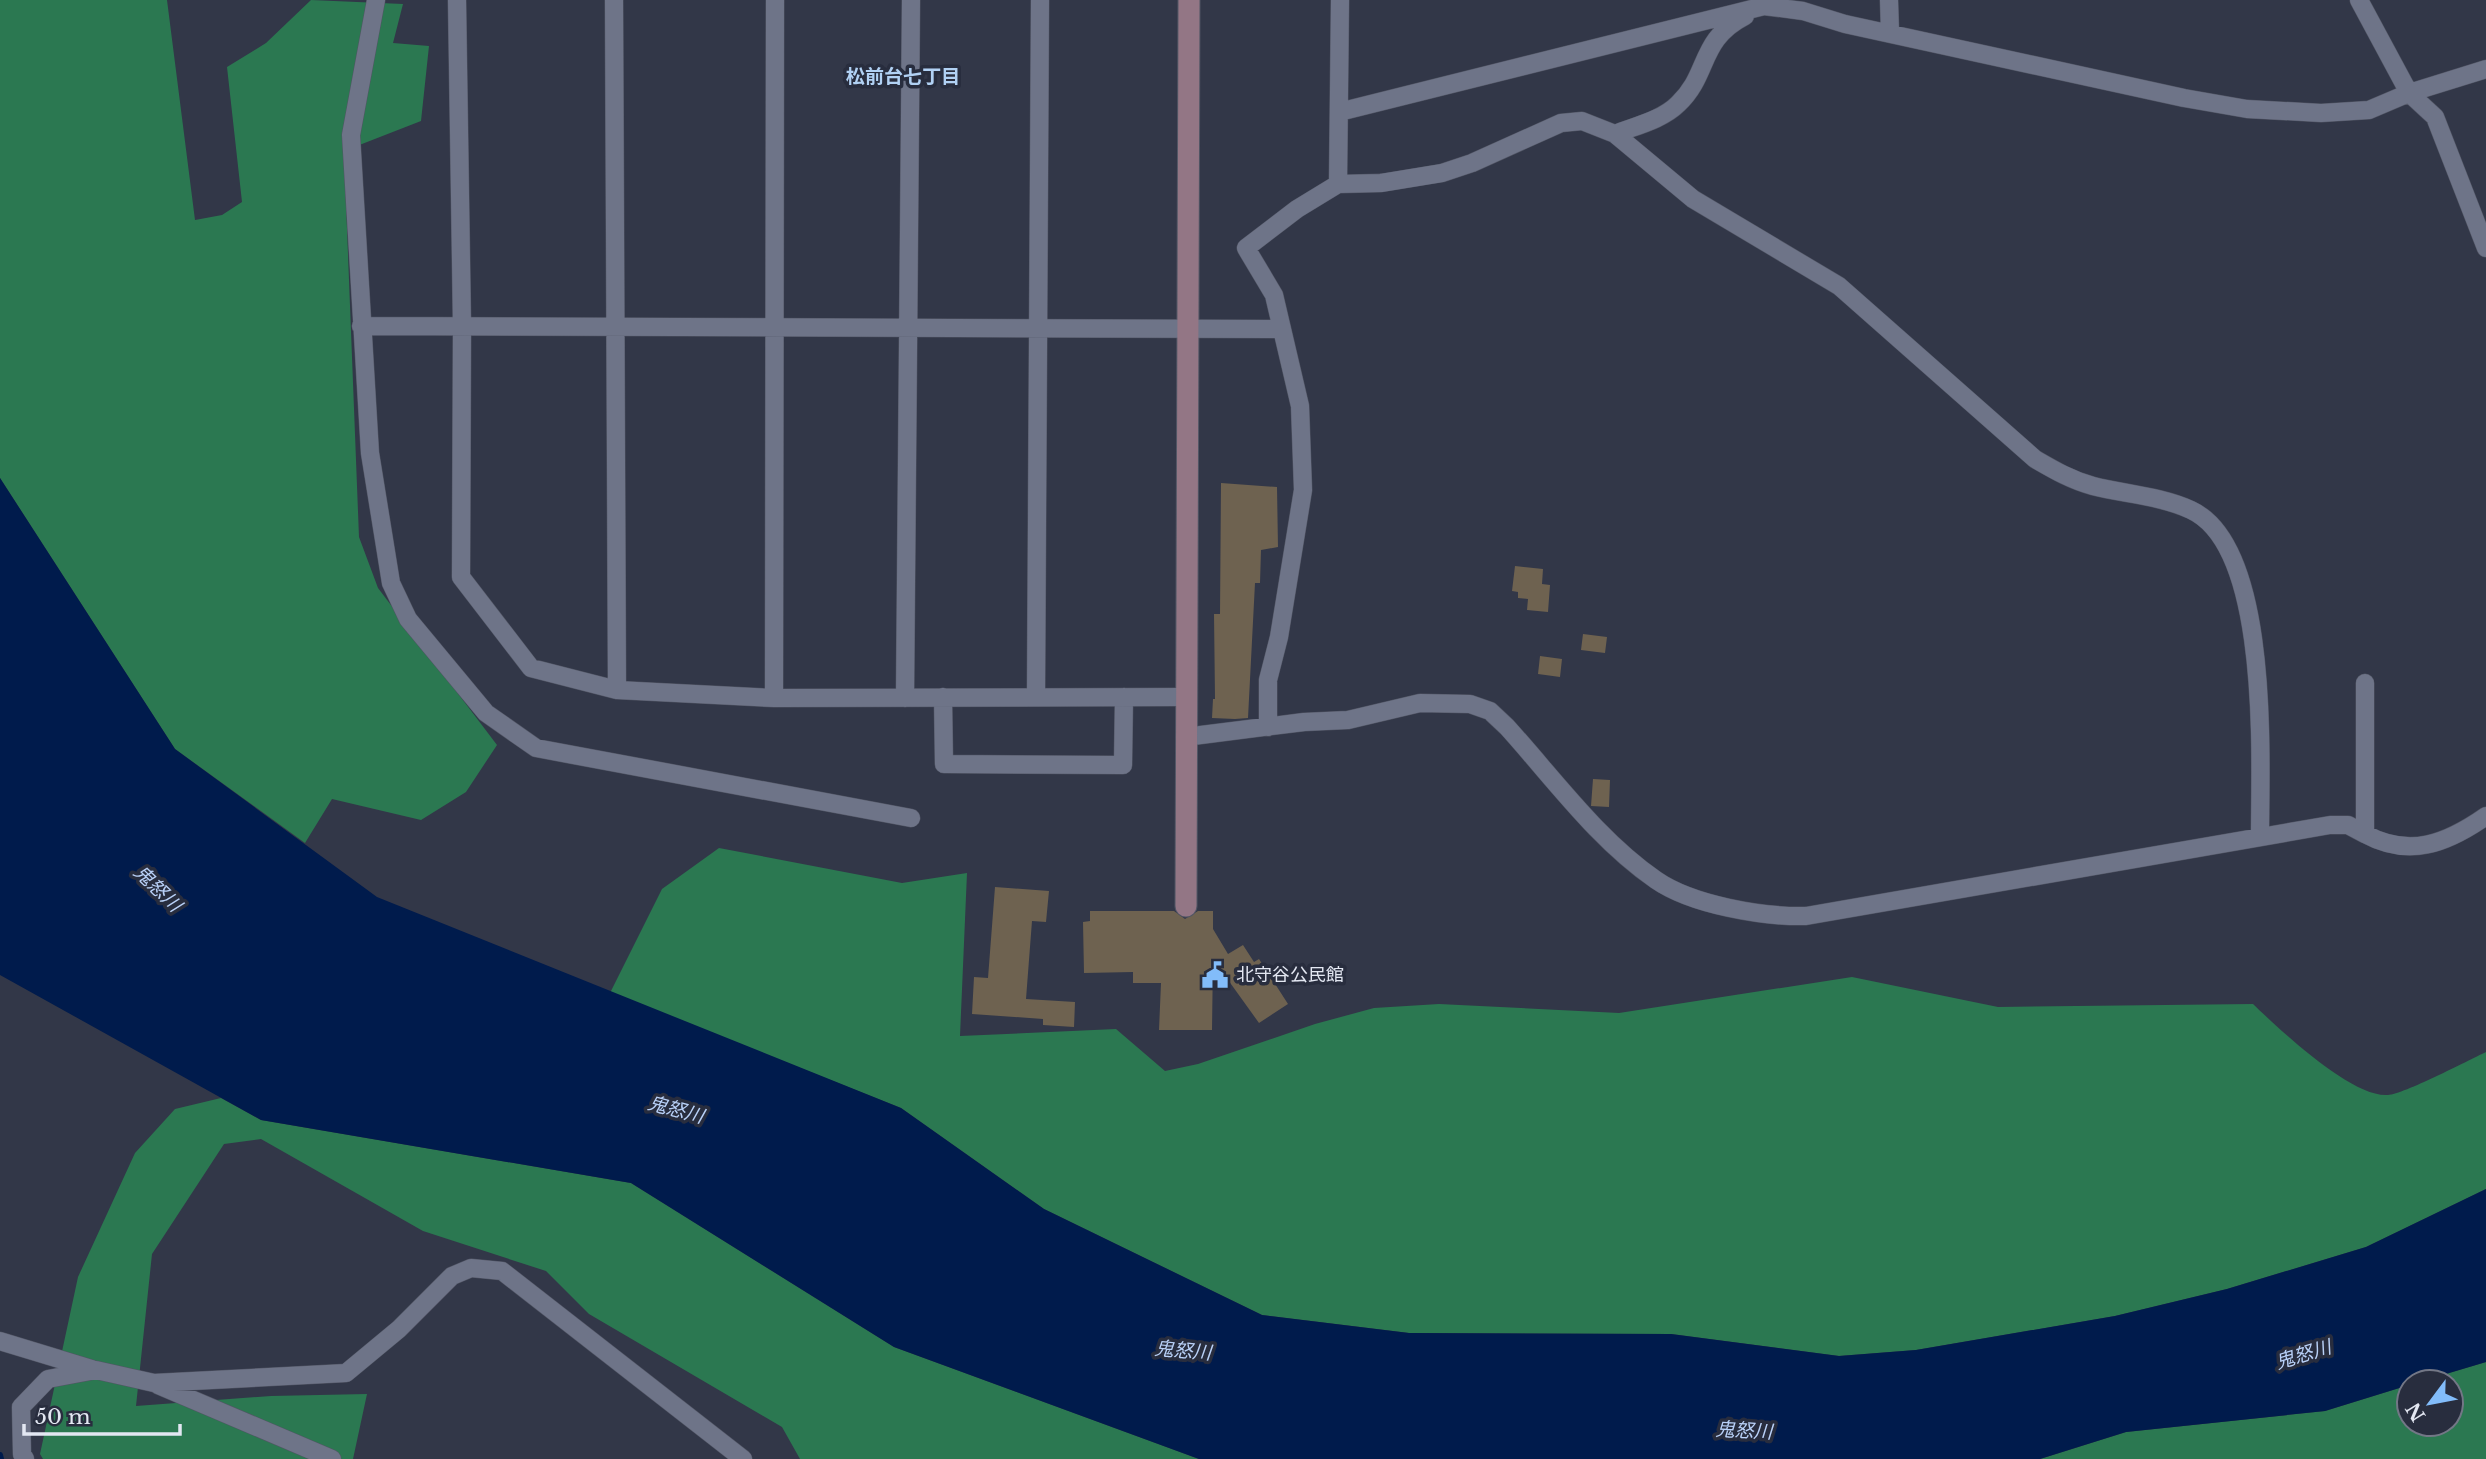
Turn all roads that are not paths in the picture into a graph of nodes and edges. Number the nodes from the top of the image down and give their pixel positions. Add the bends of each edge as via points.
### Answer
1 (376, 0) edge
2 (457, 0) edge
3 (614, 0) edge
4 (775, 0) edge
5 (911, 0) edge
6 (1040, 0) edge
7 (1189, 0) edge
8 (1340, 0) edge
9 (1889, 0) edge
10 (2358, 0) edge
11 (1764, 3) edge
12 (1890, 32) junction
13 (2486, 69) edge
14 (2409, 93) junction
15 (1339, 112) junction
16 (1615, 134) junction
17 (1338, 184) junction
18 (2486, 248) edge
19 (361, 326) junction
20 (462, 326) junction
21 (617, 327) junction
22 (774, 328) junction
23 (908, 328) junction
24 (1038, 329) junction
25 (1188, 330) junction
26 (1282, 330) junction
27 (2365, 683) dead end
28 (617, 690) junction
29 (1037, 696) junction
30 (943, 697) junction
31 (1124, 697) junction
32 (1185, 697) junction
33 (774, 698) junction
34 (905, 698) junction
35 (1268, 727) junction
36 (1185, 737) junction
37 (2486, 817) edge
38 (911, 818) dead end
39 (2365, 834) junction
40 (2260, 837) junction
41 (1186, 906) dead end
42 (0, 1341) edge
43 (96, 1370) junction
44 (154, 1384) junction
45 (25, 1459) edge
46 (332, 1459) edge
47 (743, 1459) edge

1 - 19 street via 351,135
2 - 20 street
3 - 21 street
4 - 22 street
5 - 23 street
6 - 24 street
7 - 25 street
8 - 15 street
9 - 12 street
10 - 14 street
11 - 12 street
11 - 15 street
11 - 16 street via 1716,36 1679,103 1665,114
12 - 14 street via 2247,108 2321,113 2370,110
13 - 14 street
14 - 18 street via 2435,117
15 - 17 street
16 - 17 street via 1582,121 1561,123 1442,173 1381,183
16 - 40 street via 1693,199 1839,286 2035,459 2068,478 2192,510 2217,531 2240,576 2260,694
17 - 26 street via 1246,248 1274,295
19 - 20 street
19 - 38 street via 370,453 391,583 408,619 486,713 536,748
20 - 21 street
20 - 28 street via 461,577 531,668
21 - 22 street
21 - 28 street
22 - 23 street
22 - 33 street
23 - 24 street
23 - 34 street
24 - 25 street
24 - 29 street
25 - 26 street
25 - 32 street
26 - 35 street via 1300,406 1303,490 1268,680
27 - 39 street
28 - 33 street
29 - 30 street
29 - 31 street
30 - 31 street via 944,764 1123,765
30 - 34 street
31 - 32 street
32 - 36 street
33 - 34 street
35 - 36 street
35 - 40 street via 1348,720 1420,703 1470,704 1490,711 1624,855 1659,882 1704,900 1774,917
36 - 41 street
37 - 39 street via 2442,841 2414,847 2385,845
39 - 40 street via 2348,825 2330,825
42 - 43 street
43 - 44 street
43 - 45 street via 48,1379 21,1407
44 - 46 street
44 - 47 street via 346,1373 452,1276 471,1268 502,1270

